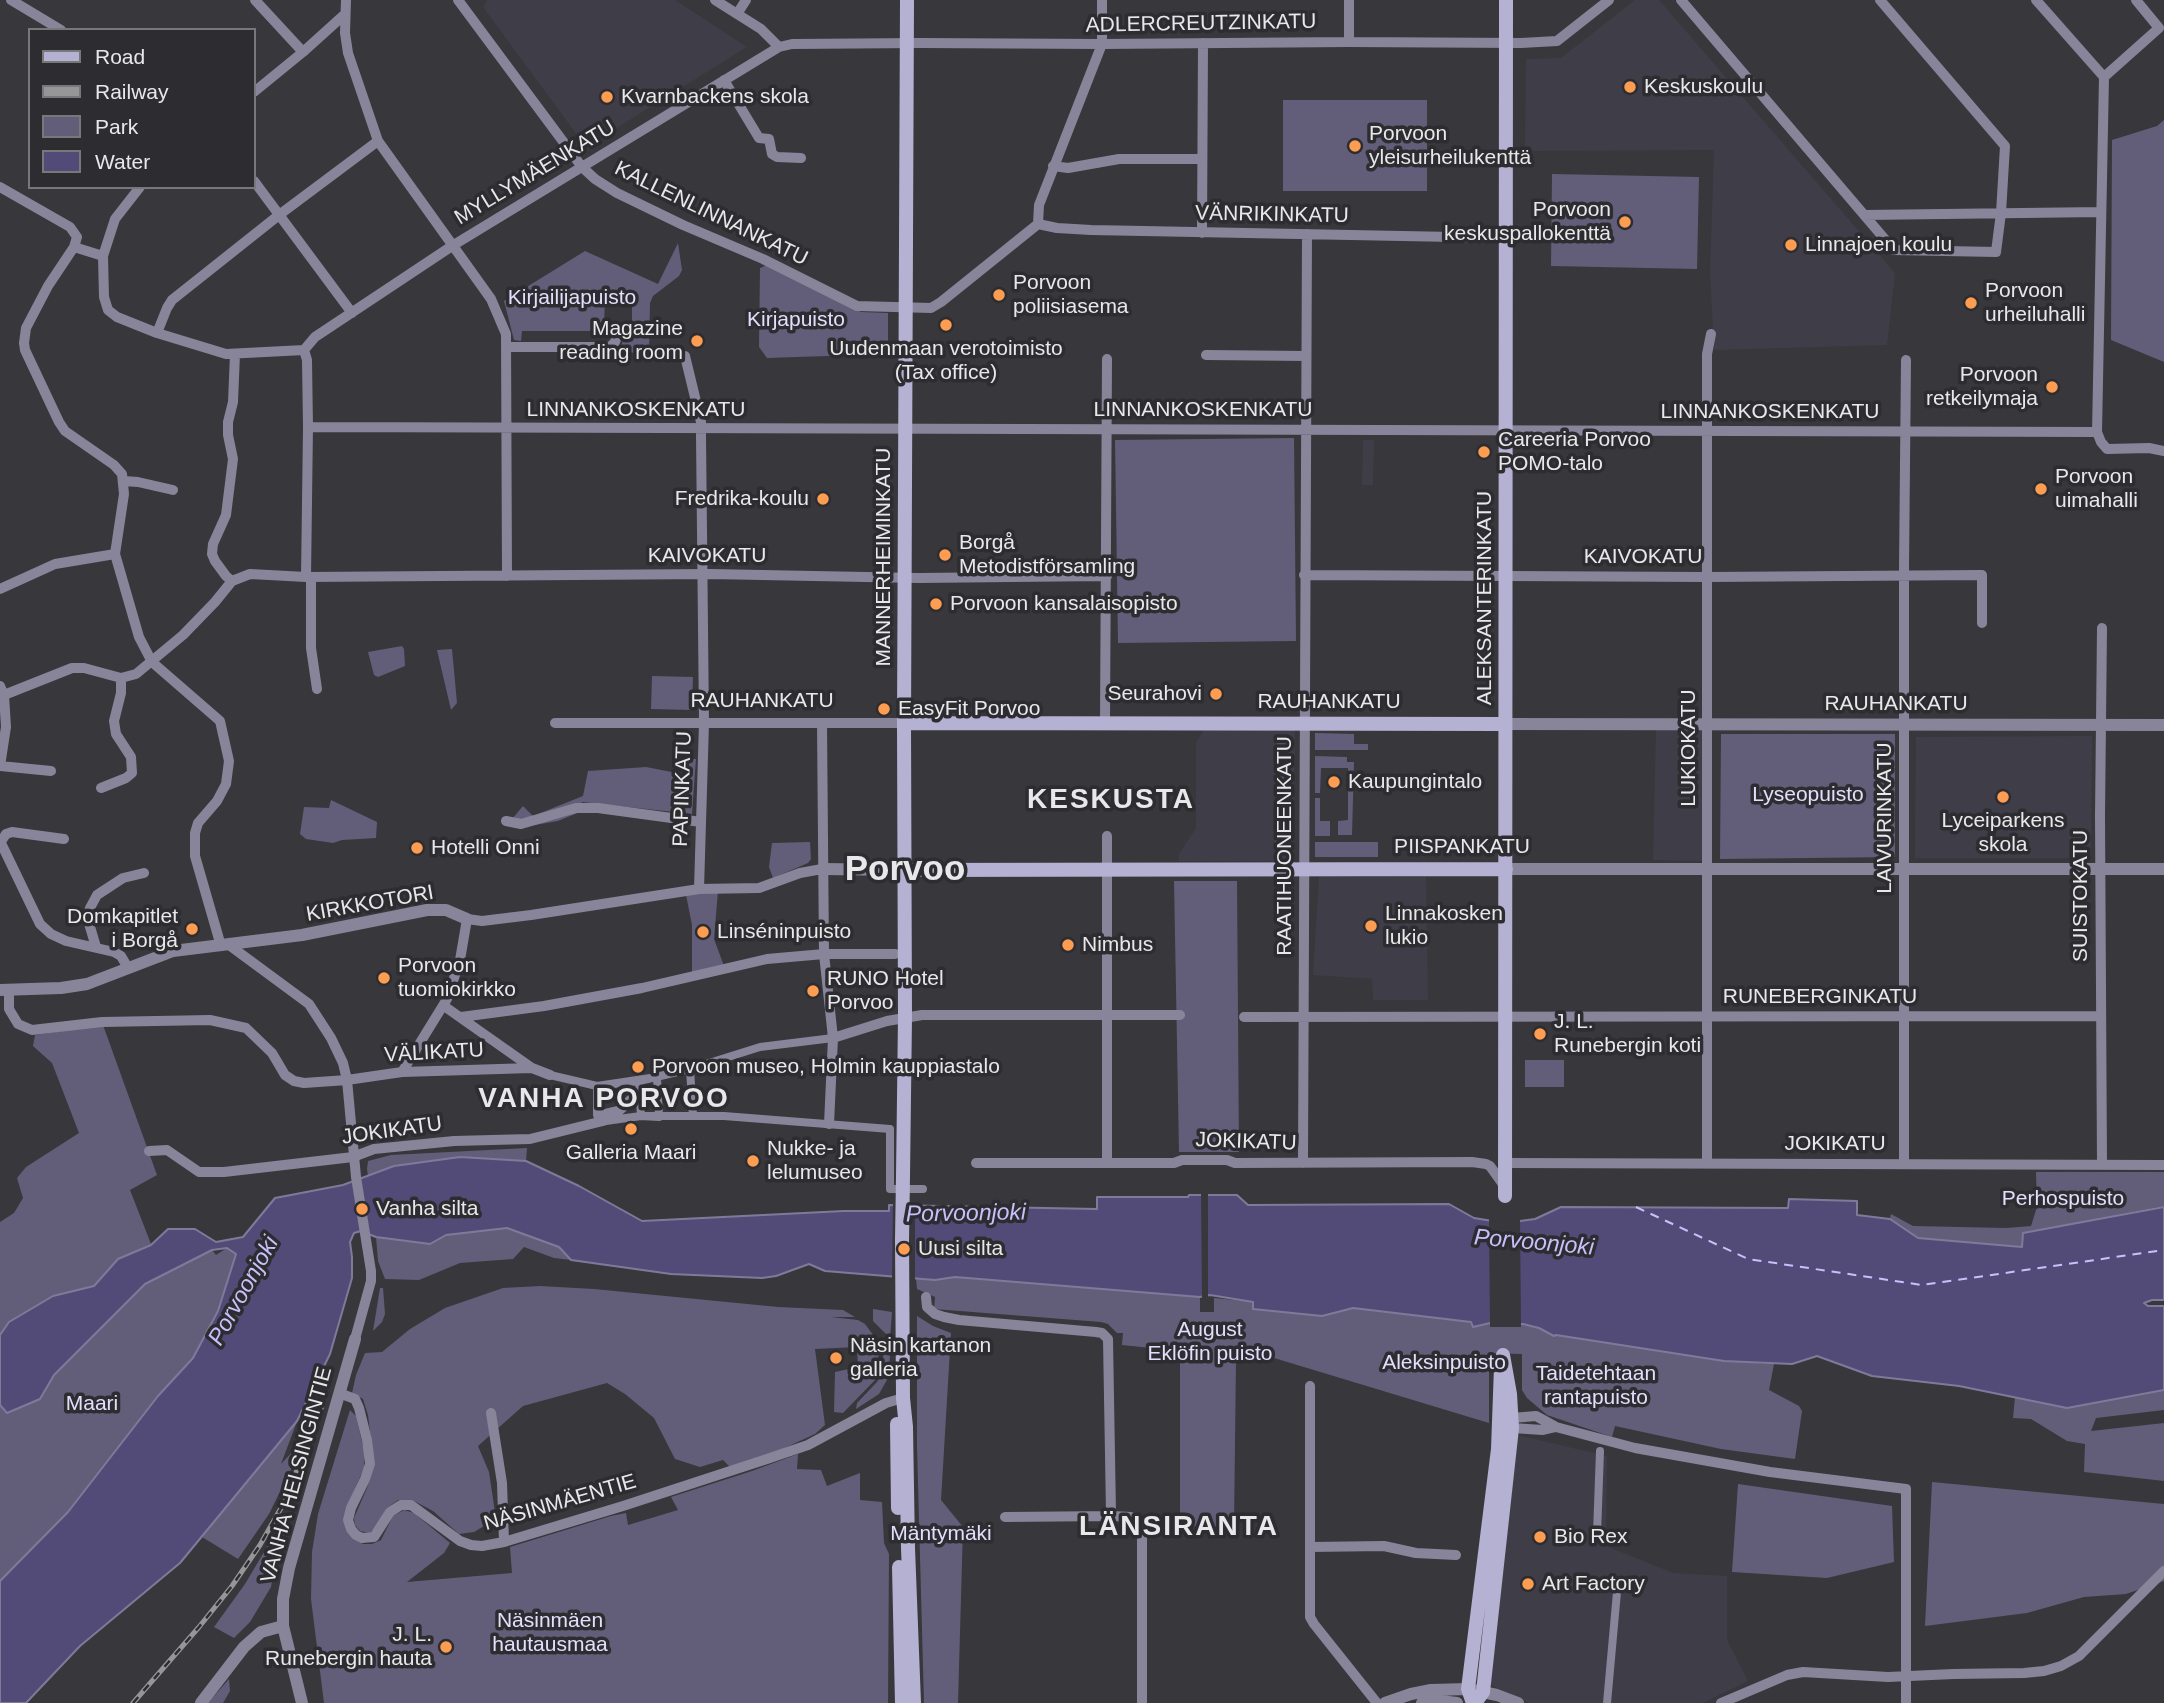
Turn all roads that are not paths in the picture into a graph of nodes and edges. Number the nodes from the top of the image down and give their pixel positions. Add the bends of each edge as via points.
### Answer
1 (11, 0) edge
2 (255, 0) edge
3 (346, 0) edge
4 (458, 0) edge
5 (715, 0) edge
6 (746, 0) edge
7 (907, 0) edge
8 (1102, 0) edge
9 (1349, 0) edge
10 (1506, 0) edge
11 (1609, 0) edge
12 (1681, 0) edge
13 (1880, 0) edge
14 (2036, 0) edge
15 (2136, 0) edge
16 (344, 15) junction
17 (737, 15) junction
18 (58, 28) edge
19 (1349, 41) junction
20 (907, 43) junction
21 (1203, 43) junction
22 (1506, 43) junction
23 (1101, 44) junction
24 (779, 47) junction
25 (303, 52) junction
26 (2104, 77) junction
27 (724, 80) junction
28 (256, 90) edge
29 (378, 141) junction
30 (801, 158) dead end
31 (1202, 159) junction
32 (1053, 166) junction
33 (582, 167) junction
34 (256, 184) edge
35 (0, 187) edge
36 (138, 189) edge
37 (2101, 212) junction
38 (2001, 213) junction
39 (279, 215) junction
40 (1864, 215) junction
41 (1038, 223) junction
42 (1202, 233) junction
43 (1307, 234) junction
44 (1506, 238) junction
45 (452, 246) junction
46 (74, 247) junction
47 (103, 256) junction
48 (906, 308) junction
49 (352, 313) junction
50 (157, 332) junction
51 (618, 334) dead end
52 (1711, 334) dead end
53 (506, 347) junction
54 (304, 350) junction
55 (235, 354) junction
56 (1206, 355) dead end
57 (685, 356) dead end
58 (1306, 356) junction
59 (1107, 359) dead end
60 (1906, 360) dead end
61 (308, 427) junction
62 (507, 429) junction
63 (701, 429) junction
64 (905, 429) junction
65 (1107, 429) junction
66 (1506, 429) junction
67 (1304, 430) junction
68 (1708, 431) junction
69 (1905, 432) junction
70 (2097, 432) junction
71 (2164, 451) edge
72 (124, 481) junction
73 (173, 490) dead end
74 (115, 554) junction
75 (703, 574) junction
76 (1304, 575) junction
77 (1904, 575) junction
78 (507, 576) junction
79 (1107, 576) junction
80 (1506, 576) junction
81 (309, 577) junction
82 (905, 577) junction
83 (1708, 577) junction
84 (232, 581) junction
85 (0, 589) edge
86 (1982, 623) dead end
87 (2102, 628) dead end
88 (152, 662) junction
89 (121, 678) junction
90 (317, 689) dead end
91 (2, 691) edge
92 (1105, 722) junction
93 (555, 723) dead end
94 (704, 723) junction
95 (822, 723) junction
96 (904, 723) junction
97 (1304, 723) junction
98 (1506, 724) junction
99 (1708, 724) junction
100 (1905, 725) junction
101 (2102, 725) junction
102 (2164, 725) edge
103 (0, 766) edge
104 (51, 771) dead end
105 (101, 788) dead end
106 (506, 821) dead end
107 (701, 822) junction
108 (1107, 836) dead end
109 (64, 839) dead end
110 (0, 842) edge
111 (1107, 868) junction
112 (1305, 868) junction
113 (822, 869) junction
114 (1506, 869) junction
115 (1708, 869) junction
116 (1903, 869) junction
117 (2101, 869) junction
118 (2164, 869) edge
119 (904, 870) junction
120 (144, 873) dead end
121 (699, 889) junction
122 (467, 919) junction
123 (225, 945) junction
124 (96, 947) junction
125 (824, 954) junction
126 (895, 954) dead end
127 (128, 968) junction
128 (5, 990) edge
129 (443, 1006) junction
130 (1107, 1014) junction
131 (1180, 1015) dead end
132 (1303, 1016) junction
133 (1904, 1016) junction
134 (2101, 1016) junction
135 (461, 1017) junction
136 (905, 1017) junction
137 (1244, 1017) dead end
138 (1506, 1017) junction
139 (1706, 1017) junction
140 (833, 1038) junction
141 (532, 1068) junction
142 (690, 1069) junction
143 (402, 1072) junction
144 (550, 1075) joint
145 (657, 1077) junction
146 (346, 1080) junction
147 (639, 1081) junction
148 (597, 1086) junction
149 (641, 1116) junction
150 (693, 1116) junction
151 (659, 1117) junction
152 (599, 1122) junction
153 (829, 1124) junction
154 (149, 1151) dead end
155 (353, 1157) junction
156 (1107, 1162) junction
157 (976, 1163) dead end
158 (1303, 1163) junction
159 (1505, 1163) junction
160 (1707, 1163) junction
161 (1905, 1164) junction
162 (2102, 1164) junction
163 (2164, 1165) edge
164 (923, 1189) dead end
165 (1505, 1192) joint
166 (926, 1297) dead end
167 (355, 1339) joint
168 (1310, 1386) dead end
169 (340, 1393) junction
170 (903, 1398) junction
171 (491, 1413) dead end
172 (1508, 1423) joint
173 (1600, 1451) dead end
174 (1112, 1516) junction
175 (1005, 1517) dead end
176 (1597, 1534) dead end
177 (504, 1542) junction
178 (1310, 1547) junction
179 (1456, 1555) dead end
180 (2164, 1571) edge
181 (1618, 1581) dead end
182 (283, 1626) junction
183 (1905, 1677) junction
184 (1475, 1697) edge
185 (201, 1703) edge
186 (302, 1703) edge
187 (902, 1703) edge
188 (914, 1703) edge
189 (1142, 1703) edge
190 (1377, 1703) edge
191 (1385, 1703) edge
192 (1422, 1703) edge
193 (1457, 1703) edge
194 (1518, 1703) edge
195 (1607, 1703) edge
196 (1721, 1703) edge
197 (1906, 1703) edge

1 - 18 street
2 - 25 street
3 - 16 street
4 - 33 street, KALLENLINNANKATU
5 - 17 street
6 - 17 street
7 - 20 main road, MANNERHEIMINKATU
8 - 23 street
9 - 19 street
10 - 22 main road, ALEKSANTERINKATU
11 - 22 street, ADLERCREUTZINKATU via 1557,41
12 - 40 street
13 - 38 street via 2005,146
14 - 26 street
15 - 26 street via 2159,28
16 - 25 street
16 - 29 street via 348,53
17 - 24 street
19 - 21 street, ADLERCREUTZINKATU
19 - 22 street, ADLERCREUTZINKATU
20 - 23 street, ADLERCREUTZINKATU
20 - 24 street, ADLERCREUTZINKATU
20 - 48 main road, MANNERHEIMINKATU
21 - 23 street, ADLERCREUTZINKATU
21 - 31 street
22 - 44 main road, ALEKSANTERINKATU
23 - 32 street
24 - 27 street, MYLLYMÄENKATU
25 - 28 street
26 - 37 street
27 - 30 street via 759,138 769,139 772,154
27 - 33 street, MYLLYMÄENKATU
29 - 39 street
29 - 45 street
31 - 32 street via 1119,159 1068,168
31 - 42 street
32 - 41 street via 1038,205
33 - 45 street, MYLLYMÄENKATU
33 - 48 street, KALLENLINNANKATU via 617,193 857,306
34 - 39 street
35 - 46 street via 70,226 77,237
36 - 47 street via 115,219
37 - 38 street
37 - 70 street
38 - 40 street
38 - 40 street via 1996,251 1894,250
39 - 49 street
39 - 50 street via 172,300
41 - 42 street, VÄNRIKINKATU via 1057,228
41 - 48 street, KALLENLINNANKATU via 941,302 930,308
42 - 43 street, VÄNRIKINKATU
43 - 44 street, VÄNRIKINKATU
43 - 58 street, RAATIHUONEENKATU
44 - 66 main road, ALEKSANTERINKATU
45 - 49 street, MYLLYMÄENKATU
45 - 53 street via 491,299 506,334
46 - 47 street
46 - 72 street via 26,328 25,350 65,431 114,465
47 - 50 street via 108,310
48 - 64 main road, MANNERHEIMINKATU
49 - 54 street, MYLLYMÄENKATU via 315,337
50 - 55 street via 215,352
51 - 53 street via 610,347
52 - 68 street, LUKIOKATU
53 - 62 street
54 - 55 street
54 - 61 street
55 - 84 street via 228,422 233,459 226,515 212,554
56 - 58 street
57 - 63 street, PAPINKATU
58 - 67 street, RAATIHUONEENKATU
59 - 65 street
60 - 69 street, LAIVURINKATU
61 - 62 street, LINNANKOSKENKATU
61 - 81 street
62 - 63 street, LINNANKOSKENKATU
62 - 78 street
63 - 64 street, LINNANKOSKENKATU
63 - 75 street, PAPINKATU
64 - 65 street, LINNANKOSKENKATU
64 - 82 main road, MANNERHEIMINKATU
65 - 67 street, LINNANKOSKENKATU
65 - 79 street
66 - 67 street, LINNANKOSKENKATU
66 - 68 street, LINNANKOSKENKATU
66 - 80 main road, ALEKSANTERINKATU
67 - 76 street, RAATIHUONEENKATU
68 - 69 street, LINNANKOSKENKATU
68 - 83 street, LUKIOKATU
69 - 70 street, LINNANKOSKENKATU
69 - 77 street, LAIVURINKATU
70 - 71 street via 2107,449
72 - 73 street
72 - 74 street
74 - 85 street via 55,564
74 - 88 street via 139,638
75 - 78 street, KAIVOKATU
75 - 82 street, KAIVOKATU
75 - 94 street, PAPINKATU
76 - 80 street, KAIVOKATU
76 - 97 street, RAATIHUONEENKATU
77 - 83 street, KAIVOKATU
77 - 86 street, KAIVOKATU via 1982,575
77 - 100 street, LAIVURINKATU
78 - 81 street, KAIVOKATU
79 - 82 street, KAIVOKATU
79 - 92 street
80 - 83 street, KAIVOKATU
80 - 98 main road, ALEKSANTERINKATU
81 - 84 street, KAIVOKATU via 250,574
81 - 90 street
82 - 96 main road, MANNERHEIMINKATU
83 - 99 street, LUKIOKATU
84 - 88 street
87 - 101 street, SUISTOKATU
88 - 89 street
88 - 123 street via 220,721 229,761 226,784 198,823 195,856
89 - 91 street via 72,668
89 - 105 street via 114,721 116,734 131,757 132,773
91 - 103 street via 6,727
92 - 96 main road, RAUHANKATU
92 - 97 main road, RAUHANKATU
93 - 94 street, RAUHANKATU
94 - 95 street, RAUHANKATU
94 - 107 street, PAPINKATU
95 - 96 street, RAUHANKATU
95 - 113 street
96 - 119 main road, MANNERHEIMINKATU
97 - 98 main road, RAUHANKATU
97 - 112 street, RAATIHUONEENKATU
98 - 99 street, RAUHANKATU
98 - 114 main road, ALEKSANTERINKATU
99 - 100 street, RAUHANKATU
99 - 115 street, LUKIOKATU
100 - 101 street, RAUHANKATU
100 - 116 street, LAIVURINKATU
101 - 102 street, RAUHANKATU
101 - 117 street, SUISTOKATU
103 - 104 street
106 - 107 street via 521,824 576,808 598,807
107 - 121 street, PAPINKATU
108 - 111 street
109 - 110 street via 12,832
110 - 124 street via 40,924 57,937
111 - 112 main road, PIISPANKATU
111 - 119 main road, PIISPANKATU
111 - 130 street
112 - 114 main road, PIISPANKATU
112 - 132 street, RAATIHUONEENKATU
113 - 119 street, PIISPANKATU
113 - 121 street via 759,888
113 - 125 street
114 - 115 street, PIISPANKATU
114 - 138 main road, ALEKSANTERINKATU
115 - 116 street, PIISPANKATU
115 - 139 street, LUKIOKATU
116 - 117 street, PIISPANKATU
116 - 133 street, LAIVURINKATU
117 - 118 street, PIISPANKATU
117 - 134 street, SUISTOKATU
119 - 136 main road, MANNERHEIMINKATU
120 - 124 street via 123,878 97,895 88,920
121 - 122 street via 531,915
122 - 123 street, KIRKKOTORI via 446,910 427,910
122 - 129 street via 460,960
123 - 127 street, KIRKKOTORI via 173,951
123 - 146 street via 309,1004 331,1038
124 - 127 street via 114,951
125 - 126 street
125 - 135 street via 767,959 642,988
125 - 140 street
127 - 128 street, KIRKKOTORI via 87,984
128 - 146 street, VÄLIKATU via 18,1024 32,1030 102,1022 210,1020 246,1028 294,1082
129 - 135 street
129 - 143 street
130 - 131 street
130 - 136 street
130 - 156 street
132 - 137 street, RUNEBERGINKATU
132 - 138 street, RUNEBERGINKATU
132 - 158 street, RAATIHUONEENKATU
133 - 134 street, RUNEBERGINKATU
133 - 139 street, RUNEBERGINKATU
133 - 161 street, LAIVURINKATU
134 - 162 street, SUISTOKATU
135 - 141 street
136 - 140 street
136 - 170 main road, MANNERHEIMINKATU, bridge
138 - 139 street, RUNEBERGINKATU
138 - 159 main road, ALEKSANTERINKATU
139 - 160 street, LUKIOKATU
140 - 142 street via 760,1047
140 - 153 street
141 - 143 street, VÄLIKATU
141 - 144 street, VÄLIKATU
142 - 145 street
142 - 150 street
143 - 146 street, VÄLIKATU
144 - 148 street, VÄLIKATU
145 - 147 street, VÄLIKATU
145 - 151 street
146 - 155 street
147 - 148 street, VÄLIKATU
147 - 149 street
148 - 152 street via 597,1115 632,1101 619,1112 598,1117
149 - 151 street
149 - 152 street
150 - 151 street
150 - 153 street
152 - 155 street, JOKIKATU via 530,1139 374,1149
153 - 164 street via 890,1129 890,1189
154 - 155 street, JOKIKATU via 167,1150 199,1172
155 - 167 street via 371,1281
156 - 157 street, JOKIKATU
156 - 158 street, JOKIKATU
158 - 165 street, JOKIKATU via 1486,1164
159 - 160 street, JOKIKATU
159 - 165 main road, ALEKSANTERINKATU
160 - 161 street, JOKIKATU
161 - 162 street, JOKIKATU
162 - 163 street, JOKIKATU
166 - 174 street via 927,1307 944,1317 1096,1332 1108,1339
167 - 169 street, VANHA HELSINGINTIE
168 - 178 street
169 - 177 street, NÄSINMÄENTIE via 355,1399 369,1452 370,1464 348,1520 356,1535 374,1536 390,1512 411,1505 460,1541 482,1546
169 - 182 street, VANHA HELSINGINTIE via 289,1568
170 - 177 street, NÄSINMÄENTIE via 798,1448
170 - 187 main road via 897,1427
170 - 188 main road
171 - 177 street via 502,1483
172 - 183 street via 1543,1430 1556,1427 1634,1448 1759,1470 1906,1489
172 - 184 main road via 1492,1503
173 - 176 street
174 - 175 street
174 - 189 street via 1130,1517 1142,1526
178 - 179 street via 1384,1546
178 - 190 street via 1310,1617
180 - 183 street via 2079,1656 2061,1666 2044,1671
181 - 195 street
182 - 185 street via 261,1632 244,1647
182 - 186 street, VANHA HELSINGINTIE
183 - 196 street via 1803,1672
183 - 197 street
184 - 191 street via 1431,1690
184 - 194 street
192 - 193 street

